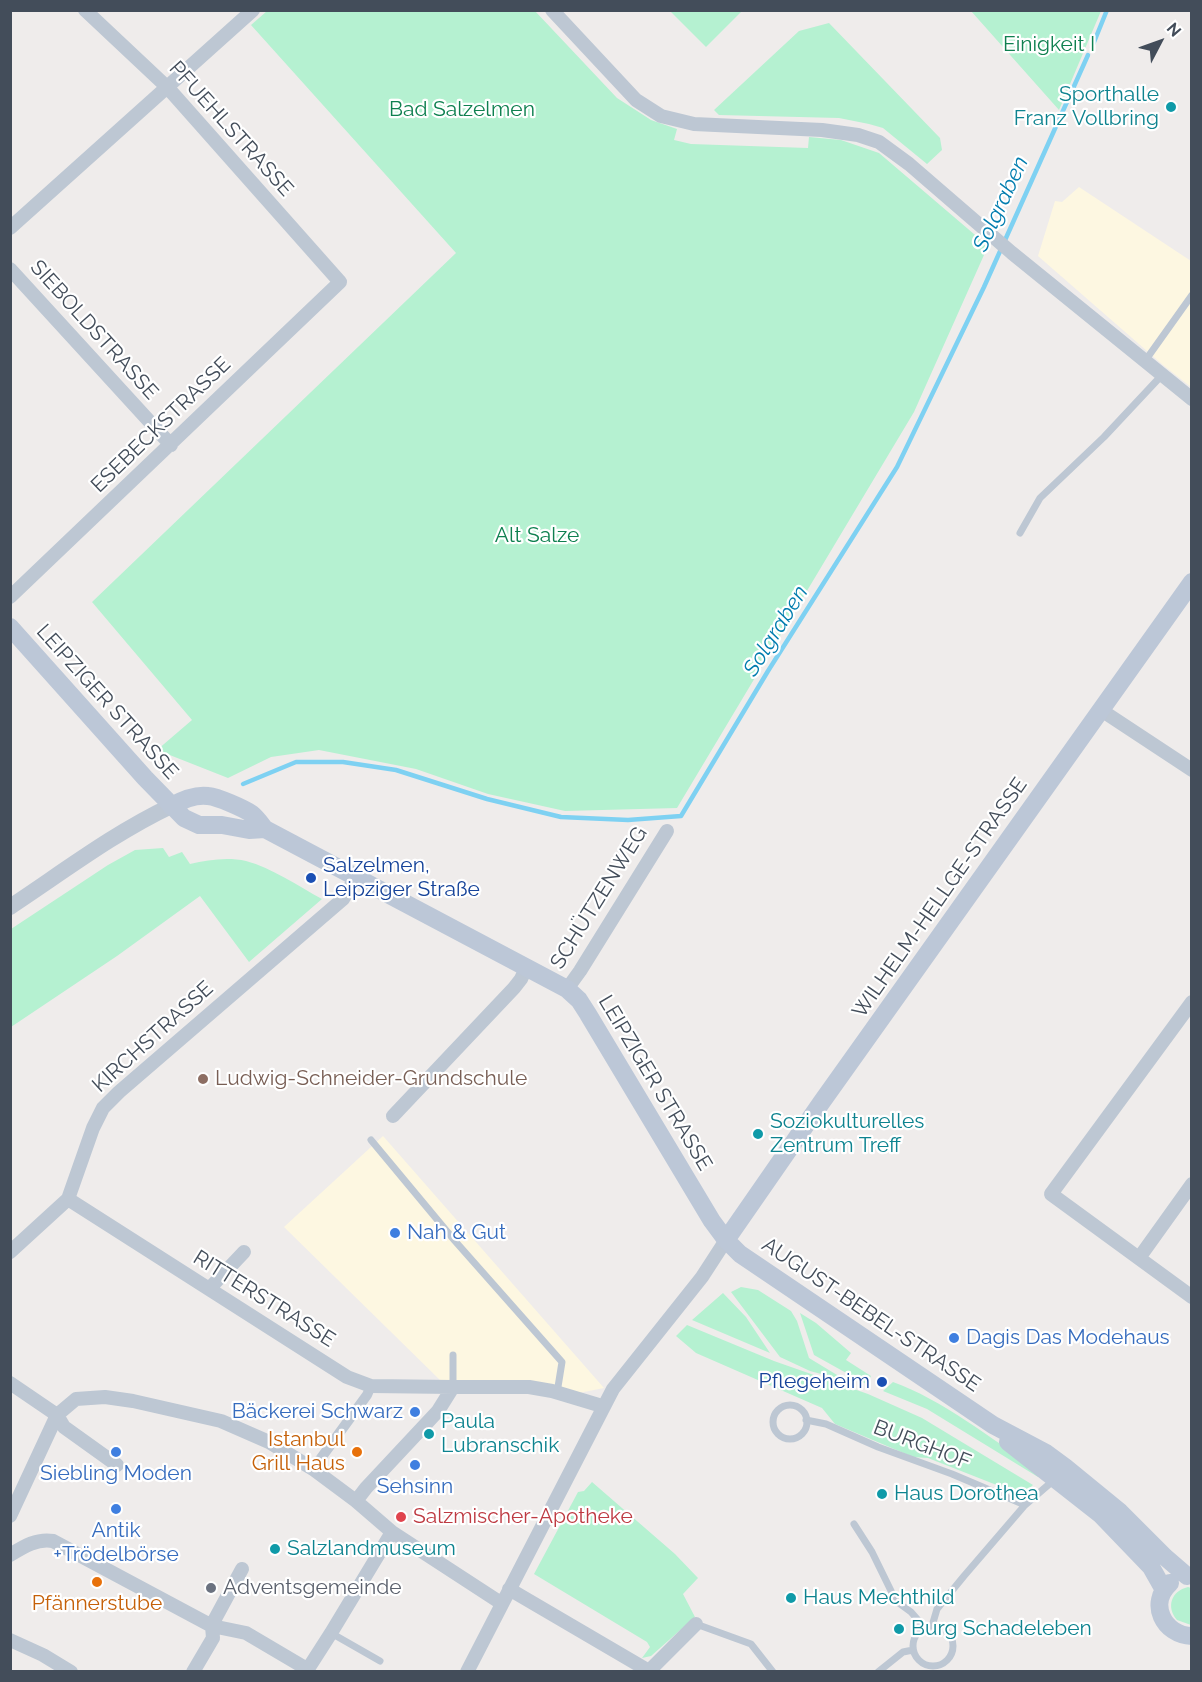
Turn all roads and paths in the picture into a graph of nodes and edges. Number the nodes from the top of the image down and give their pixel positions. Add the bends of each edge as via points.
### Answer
1 (85, 10) edge
2 (253, 10) edge
3 (552, 10) edge
4 (168, 88) junction
5 (10, 228) edge
6 (10, 269) edge
7 (340, 282) joint
8 (1191, 295) edge
9 (1145, 361) junction
10 (1162, 375) junction
11 (1191, 399) edge
12 (171, 445) junction
13 (1020, 534) dead end
14 (1191, 582) edge
15 (10, 597) edge
16 (10, 627) edge
17 (1101, 710) junction
18 (1191, 770) edge
19 (171, 806) junction
20 (265, 829) junction
21 (667, 831) dead end
22 (356, 877) junction
23 (10, 907) edge
24 (527, 966) junction
25 (567, 989) junction
26 (1191, 1002) edge
27 (393, 1116) dead end
28 (371, 1140) dead end
29 (1191, 1184) edge
30 (68, 1199) junction
31 (726, 1240) junction
32 (10, 1252) edge
33 (244, 1252) dead end
34 (1139, 1258) junction
35 (209, 1289) junction
36 (1191, 1297) edge
37 (453, 1355) dead end
38 (10, 1383) edge
39 (371, 1386) junction
40 (453, 1387) junction
41 (557, 1393) junction
42 (603, 1406) junction
43 (57, 1415) junction
44 (806, 1420) junction
45 (117, 1465) dead end
46 (313, 1469) junction
47 (1060, 1472) junction
48 (356, 1501) junction
49 (1025, 1505) junction
50 (10, 1516) edge
51 (854, 1524) dead end
52 (392, 1532) junction
53 (10, 1555) edge
54 (242, 1569) dead end
55 (1189, 1576) edge
56 (509, 1589) junction
57 (1164, 1590) junction
58 (501, 1603) junction
59 (696, 1624) joint
60 (212, 1626) junction
61 (932, 1626) junction
62 (920, 1631) junction
63 (331, 1633) junction
64 (1191, 1636) edge
65 (10, 1640) edge
66 (913, 1650) junction
67 (380, 1661) dead end
68 (306, 1670) edge
69 (71, 1671) edge
70 (193, 1671) edge
71 (467, 1671) edge
72 (649, 1671) edge
73 (773, 1671) edge
74 (878, 1671) edge

1 - 4 street, PFUEHLSTRASSE
2 - 4 street
3 - 9 street via 636,100 661,116 694,124 822,130 879,142
4 - 5 street
4 - 7 street, PFUEHLSTRASSE
6 - 12 street, SIEBOLDSTRASSE
7 - 12 street, ESEBECKSTRASSE
8 - 9 lane
9 - 10 street
10 - 11 street
10 - 13 lane via 1040,498
12 - 15 street, ESEBECKSTRASSE
14 - 17 main road, WILHELM-HELLGE-STRASSE
16 - 19 main road, LEIPZIGER STRASSE
17 - 18 street
17 - 31 main road, WILHELM-HELLGE-STRASSE
19 - 20 main road, LEIPZIGER STRASSE via 199,825
19 - 20 main road, LEIPZIGER STRASSE via 195,796 209,796 253,815
19 - 23 street
20 - 22 main road, LEIPZIGER STRASSE
21 - 25 street, SCHÜTZENWEG
22 - 24 main road, LEIPZIGER STRASSE
22 - 30 street, KIRCHSTRASSE via 343,899 103,1108
24 - 25 main road, LEIPZIGER STRASSE
24 - 27 street via 514,988
25 - 31 main road, LEIPZIGER STRASSE via 588,1014
26 - 34 street via 1051,1194
28 - 41 lane via 562,1362
29 - 34 street
30 - 32 street, KIRCHSTRASSE
30 - 35 street, RITTERSTRASSE
31 - 42 street
31 - 47 main road, AUGUST-BEBEL-STRASSE via 761,1269 993,1425 1046,1453
33 - 35 street
34 - 36 street
35 - 39 street, RITTERSTRASSE via 347,1377
37 - 40 lane
38 - 43 street
39 - 40 street, RITTERSTRASSE
39 - 46 street
40 - 41 street, RITTERSTRASSE via 529,1387
40 - 48 street via 438,1411
41 - 42 street, RITTERSTRASSE
42 - 56 street
43 - 45 street via 64,1427
43 - 46 street via 76,1399 105,1397 133,1401 221,1421 269,1442
43 - 50 street
44 - 44 lane, BURGHOF via 798,1407 786,1406 775,1414 774,1426 780,1435 794,1438 803,1432
44 - 49 lane, BURGHOF via 826,1424
46 - 48 street
47 - 49 lane
47 - 55 main road, AUGUST-BEBEL-STRASSE via 1092,1487
47 - 57 main road, AUGUST-BEBEL-STRASSE via 1138,1551
48 - 52 street
49 - 61 lane via 937,1609
51 - 62 lane via 896,1600 918,1620
52 - 58 street
52 - 63 street
53 - 60 street via 28,1544 53,1541
54 - 60 street
55 - 57 main road via 1174,1580
56 - 58 street
56 - 72 street
57 - 64 main road via 1159,1604 1165,1624 1176,1634
58 - 71 street
59 - 72 street
59 - 73 lane via 751,1644
60 - 68 street via 246,1633
60 - 70 street via 213,1638
61 - 62 lane
61 - 66 lane via 945,1630 952,1640 948,1659 930,1666 918,1660
62 - 66 lane
63 - 67 lane
63 - 68 street
65 - 69 street
66 - 74 lane via 903,1652

